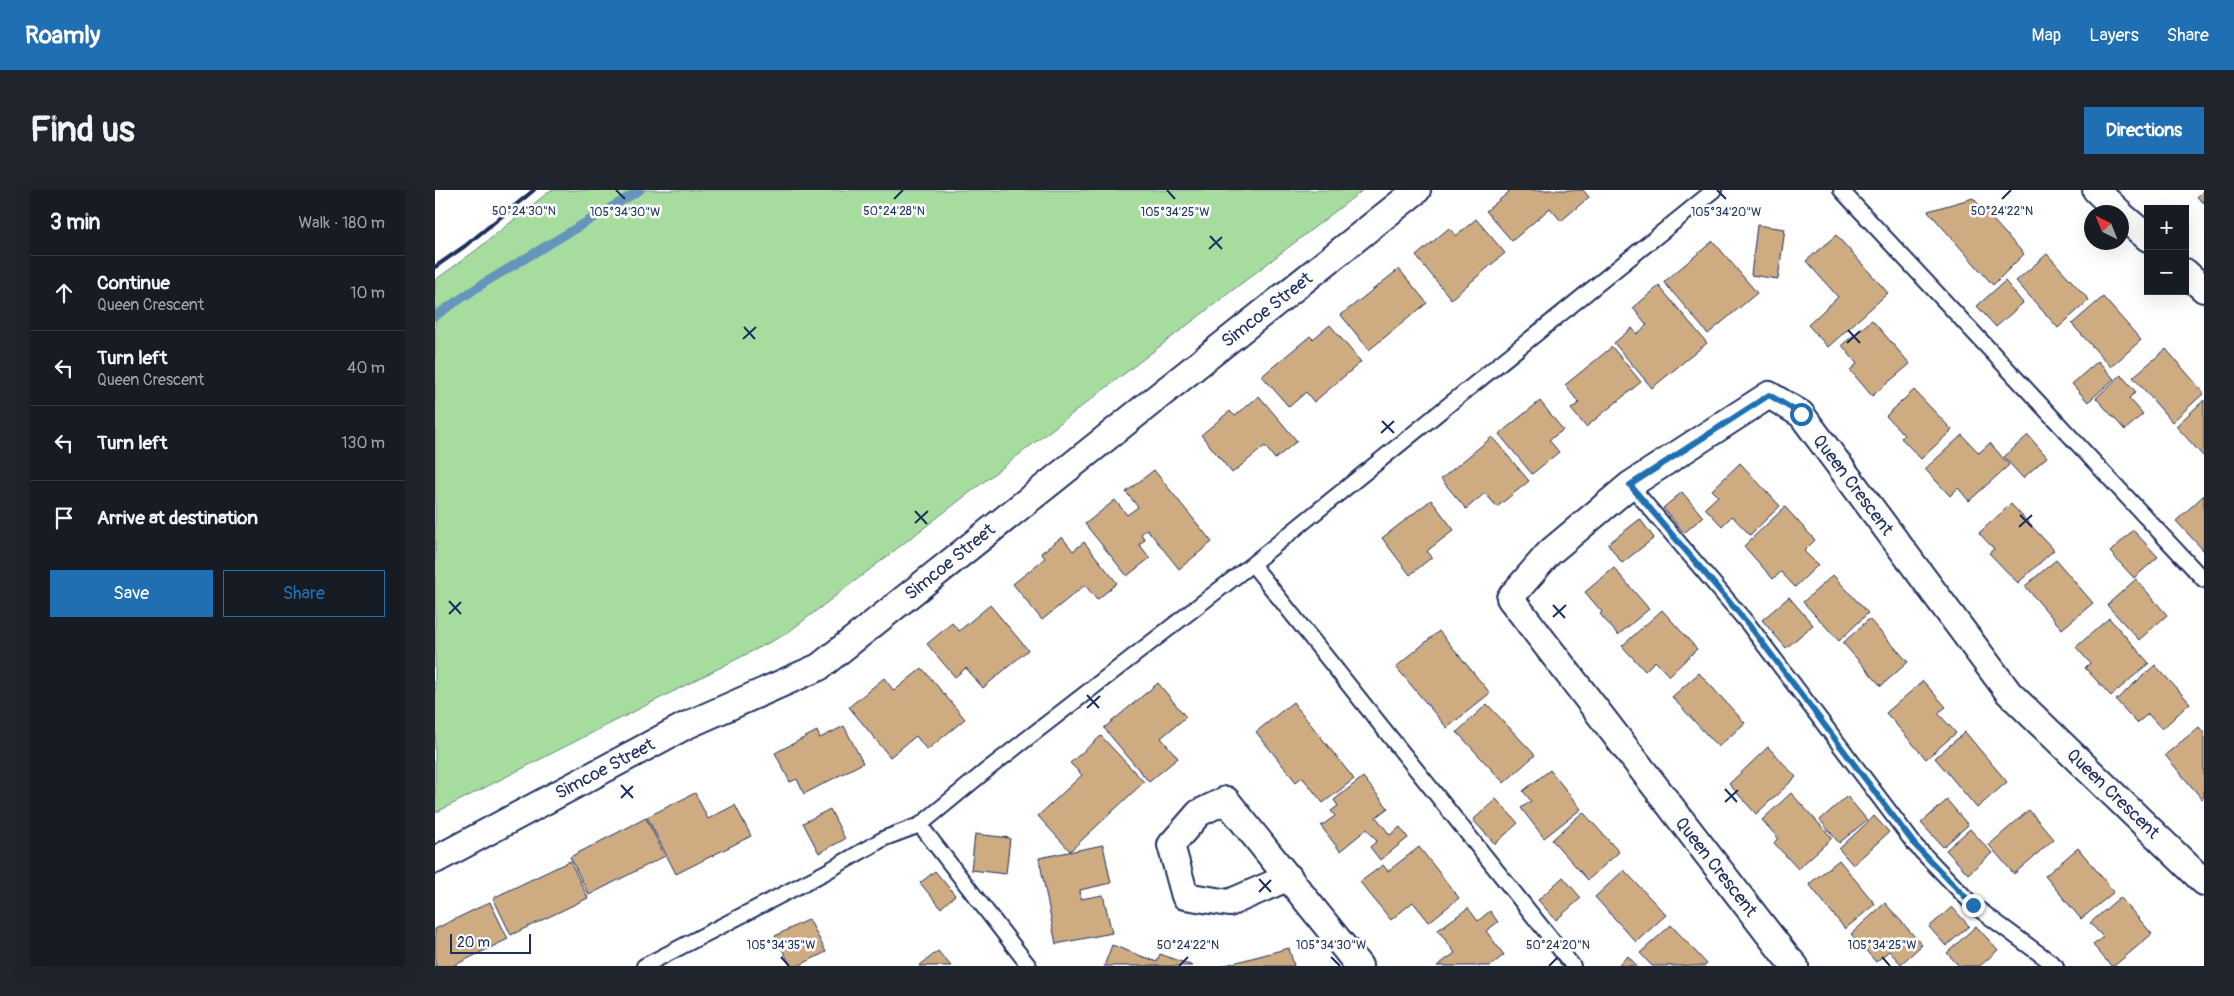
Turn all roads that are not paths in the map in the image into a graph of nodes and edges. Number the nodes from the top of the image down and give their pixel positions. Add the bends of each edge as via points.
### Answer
1 (1417, 190) edge
2 (1714, 190) edge
3 (1841, 190) edge
4 (2095, 190) edge
5 (2111, 205) edge
6 (2129, 222) edge
7 (2144, 235) edge
8 (2189, 276) edge
9 (2204, 289) edge
10 (1630, 485) junction
11 (1252, 564) junction
12 (2204, 580) edge
13 (920, 826) junction
14 (435, 860) edge
15 (1289, 877) junction
16 (2204, 882) edge
17 (645, 966) edge
18 (1029, 966) edge
19 (1359, 966) edge
20 (1573, 966) edge
21 (1795, 966) edge
22 (2056, 966) edge

1 - 14 street, Simcoe Street via 819,667 685,726
2 - 11 lane
3 - 12 lane
4 - 5 street
6 - 7 street
8 - 9 street
10 - 16 street, Queen Crescent via 1769,395 1801,414 2009,693
10 - 21 street, Queen Crescent via 1549,552 1510,598
10 - 22 lane via 1749,625 1915,845 1973,905
11 - 13 lane
11 - 20 lane
13 - 17 lane via 885,838
13 - 18 lane
15 - 15 street via 1229,903 1185,896 1171,845 1199,814 1226,800
15 - 19 street

